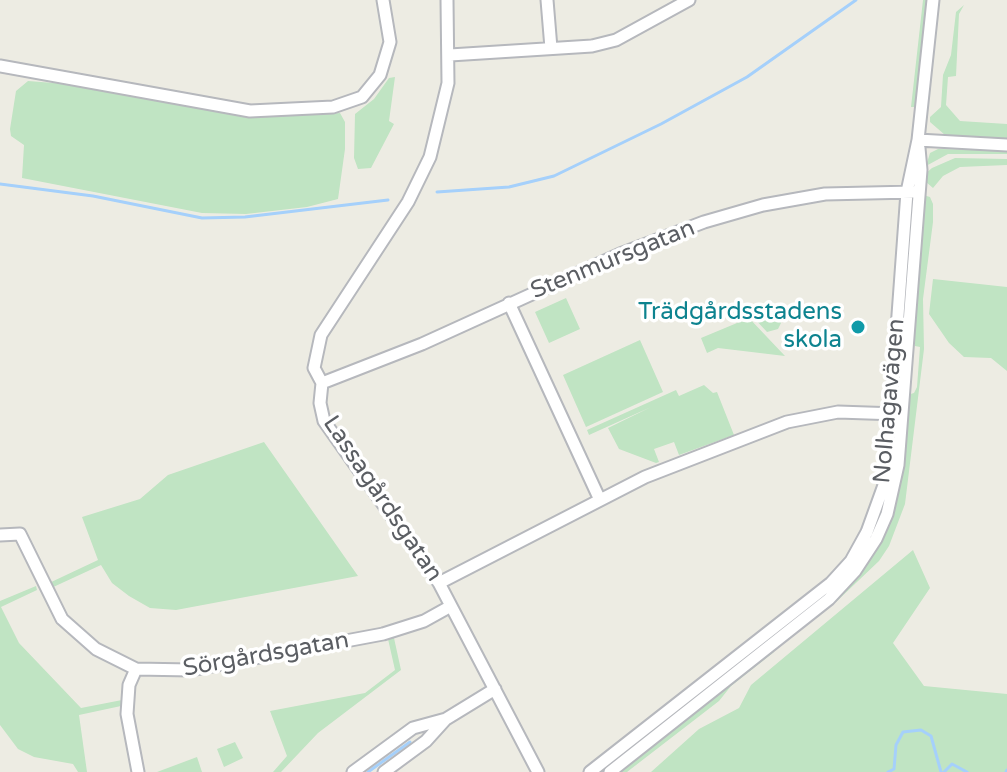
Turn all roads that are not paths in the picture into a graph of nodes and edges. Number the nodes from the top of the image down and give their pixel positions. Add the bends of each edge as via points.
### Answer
1 (383, 0) edge
2 (447, 0) edge
3 (547, 0) edge
4 (689, 0) edge
5 (933, 0) edge
6 (551, 48) junction
7 (450, 55) junction
8 (0, 66) edge
9 (918, 140) junction
10 (1007, 145) edge
11 (913, 192) junction
12 (509, 303) junction
13 (322, 383) junction
14 (896, 414) junction
15 (600, 500) junction
16 (0, 535) edge
17 (439, 583) junction
18 (451, 606) junction
19 (136, 669) junction
20 (495, 689) junction
21 (446, 719) junction
22 (138, 772) edge
23 (353, 772) edge
24 (384, 772) edge
25 (538, 772) edge
26 (590, 772) edge
27 (610, 772) edge

1 - 8 street via 390,42 380,75 362,97 333,107 250,111
2 - 7 street, Lassagårdsgatan
3 - 6 street
4 - 6 street via 616,40
5 - 9 street, Nolhagavägen
6 - 7 street
7 - 13 street, Lassagårdsgatan via 445,109 430,157 408,202 321,335 314,368
9 - 10 street
9 - 11 street, Nolhagavägen
11 - 12 street, Stenmursgatan via 825,194 763,205 648,242
11 - 14 street, Nolhagavägen
12 - 13 street, Stenmursgatan
12 - 15 street
13 - 17 street, Lassagårdsgatan via 324,421
14 - 15 street via 838,412 787,422
14 - 26 street, Nolhagavägen via 884,485 851,561 831,583
14 - 27 street, Nolhagavägen via 898,465 887,514 855,571 829,599
15 - 17 street
16 - 19 street, Sörgårdsgatan via 20,534 62,619 96,649
17 - 18 street, Lassagårdsgatan
18 - 19 street, Sörgårdsgatan via 383,634 191,670
18 - 20 street, Lassagårdsgatan
19 - 22 street via 127,714
20 - 21 street
20 - 25 street, Lassagårdsgatan
21 - 23 street via 413,728
21 - 24 street

